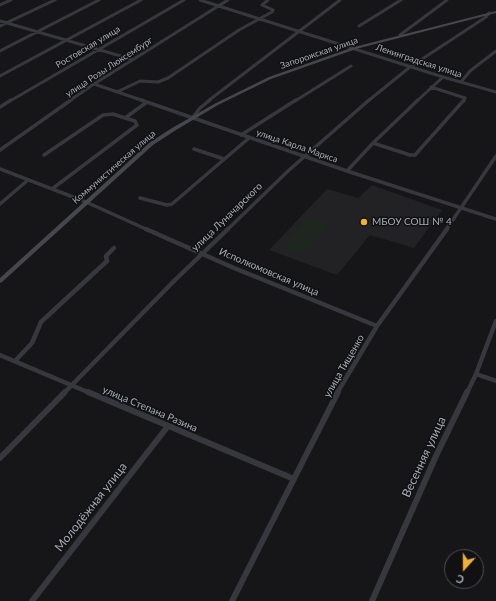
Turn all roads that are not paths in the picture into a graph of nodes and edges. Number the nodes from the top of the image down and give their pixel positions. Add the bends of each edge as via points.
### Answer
1 (11, 0) edge
2 (55, 0) edge
3 (99, 0) edge
4 (140, 0) edge
5 (184, 0) edge
6 (200, 0) edge
7 (228, 0) edge
8 (268, 0) edge
9 (340, 0) edge
10 (402, 0) edge
11 (447, 0) edge
12 (0, 5) edge
13 (219, 6) junction
14 (496, 12) edge
15 (489, 14) junction
16 (260, 19) junction
17 (0, 21) edge
18 (8, 23) junction
19 (0, 26) edge
20 (359, 26) dead end
21 (299, 30) junction
22 (37, 32) junction
23 (400, 35) junction
24 (66, 40) junction
25 (355, 48) junction
26 (98, 49) junction
27 (0, 51) edge
28 (496, 52) edge
29 (131, 59) junction
30 (351, 66) dead end
31 (410, 67) junction
32 (0, 76) edge
33 (443, 77) junction
34 (461, 82) junction
35 (94, 84) junction
36 (431, 87) junction
37 (117, 92) junction
38 (496, 92) edge
39 (147, 102) junction
40 (0, 107) edge
41 (193, 117) junction
42 (125, 118) junction
43 (241, 135) junction
44 (249, 138) junction
45 (373, 143) junction
46 (194, 149) dead end
47 (0, 150) edge
48 (44, 155) dead end
49 (496, 156) edge
50 (304, 157) junction
51 (224, 159) junction
52 (0, 169) edge
53 (346, 171) junction
54 (28, 180) junction
55 (52, 189) junction
56 (140, 198) dead end
57 (86, 202) junction
58 (0, 204) edge
59 (462, 208) junction
60 (496, 219) edge
61 (114, 248) dead end
62 (203, 253) junction
63 (0, 281) edge
64 (496, 321) edge
65 (377, 326) junction
66 (1, 357) edge
67 (15, 361) junction
68 (476, 374) junction
69 (496, 381) edge
70 (71, 386) junction
71 (168, 426) junction
72 (0, 458) edge
73 (294, 479) junction
74 (32, 601) edge
75 (232, 601) edge
76 (372, 601) edge

1 - 12 street
2 - 18 street
3 - 22 street
4 - 24 street
5 - 26 street, Ростовская улица
6 - 13 street, Ленинградская улица
7 - 13 street, улица Розы Люксембург
8 - 16 street via 262,5 273,10
9 - 21 street, Коммунистическая улица
10 - 20 street
11 - 23 street, Запорожская улица
13 - 16 street, Ленинградская улица
13 - 29 street, улица Розы Люксембург
14 - 15 main road, улица Луначарского
15 - 23 main road, улица Луначарского
15 - 31 street, улица Луначарского
16 - 21 street, Ленинградская улица
16 - 37 street via 238,30 162,81 140,81
17 - 18 street
18 - 19 street
18 - 22 street
21 - 25 street, Ленинградская улица
21 - 41 street, Коммунистическая улица via 200,108
22 - 24 street
22 - 27 street
23 - 25 main road, Запорожская улица
24 - 26 street
24 - 32 street
25 - 31 street, Ленинградская улица
25 - 41 main road, Запорожская улица via 270,78
26 - 29 street
26 - 40 street, Ростовская улица
28 - 34 street via 470,71
29 - 35 street, улица Розы Люксембург
30 - 43 street
31 - 33 street, Ленинградская улица
31 - 50 street, улица Луначарского
33 - 34 street, Ленинградская улица
33 - 36 street
34 - 38 street, Ленинградская улица
35 - 37 street, улица Карла Маркса
35 - 47 street, улица Розы Люксембург
36 - 45 street
36 - 45 street via 460,96 464,98 464,102 420,151 410,155
37 - 39 street, улица Карла Маркса
39 - 41 street, улица Карла Маркса
39 - 42 street
41 - 43 street, улица Карла Маркса
41 - 57 main road, Коммунистическая улица via 152,144
42 - 48 street via 112,114 103,115
42 - 55 street via 135,121 137,125
43 - 44 street, улица Карла Маркса
44 - 50 street, улица Карла Маркса
44 - 51 street
45 - 53 street
46 - 51 street
49 - 59 street, улица Тищенко
50 - 53 street, улица Карла Маркса
50 - 62 street, улица Луначарского
51 - 56 street via 172,204
52 - 54 street, Исполкомовская улица
53 - 59 street, улица Карла Маркса
54 - 55 street, Исполкомовская улица
54 - 58 street
55 - 57 street, Исполкомовская улица
57 - 62 street, Исполкомовская улица
57 - 63 main road, Коммунистическая улица
59 - 60 street, улица Карла Маркса
59 - 65 street, улица Тищенко
61 - 67 street via 106,256 107,261 48,313 32,343
62 - 65 street, Исполкомовская улица
62 - 70 street, улица Луначарского
64 - 68 street, Весенняя улица
65 - 73 street, улица Тищенко via 338,392
66 - 67 street, улица Степана Разина
67 - 70 street, улица Степана Разина
68 - 69 street
68 - 76 street, Весенняя улица via 436,456
70 - 71 street, улица Степана Разина
70 - 72 street, улица Луначарского
71 - 73 street, улица Степана Разина
71 - 74 street, Молодёжная улица
73 - 75 street, улица Тищенко

